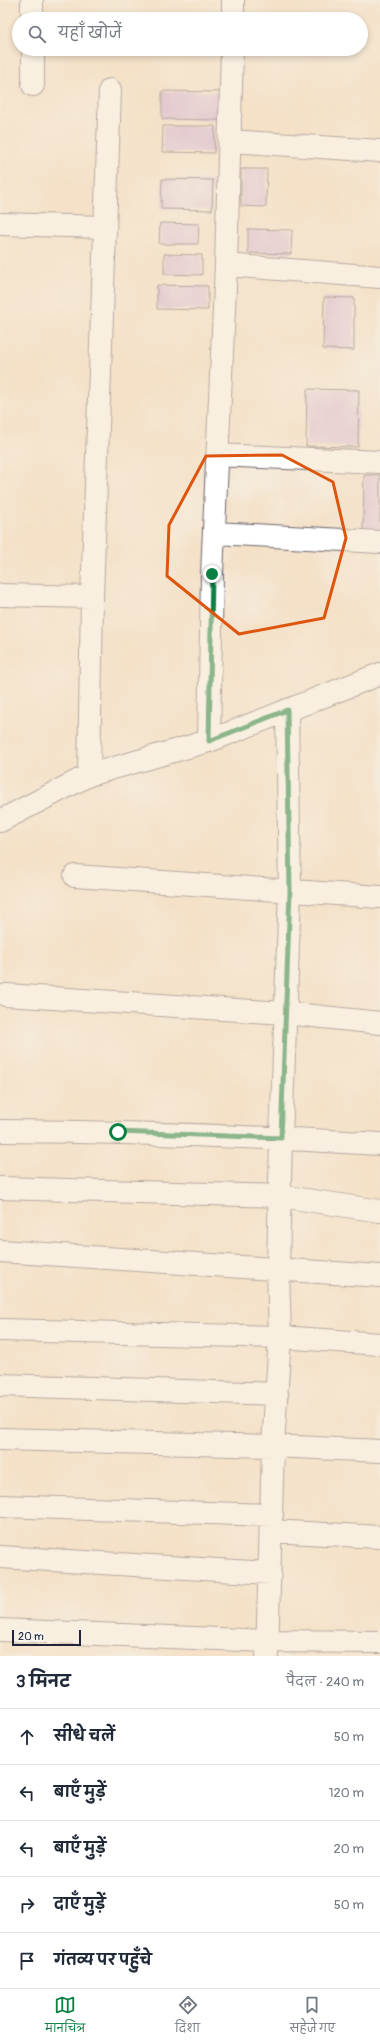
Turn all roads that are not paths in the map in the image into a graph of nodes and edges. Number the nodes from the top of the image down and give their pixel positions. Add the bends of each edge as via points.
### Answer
1 (32, 0) edge
2 (233, 0) edge
3 (32, 12) edge
4 (233, 12) edge
5 (33, 56) edge
6 (232, 56) edge
7 (34, 85) dead end
8 (110, 90) dead end
9 (230, 141) junction
10 (380, 151) edge
11 (0, 224) edge
12 (104, 228) junction
13 (226, 265) junction
14 (380, 277) edge
15 (217, 455) junction
16 (380, 462) edge
17 (215, 533) junction
18 (380, 542) edge
19 (0, 595) edge
20 (92, 597) junction
21 (380, 674) edge
22 (287, 710) junction
23 (209, 741) junction
24 (90, 775) junction
25 (0, 821) edge
26 (75, 876) dead end
27 (290, 891) junction
28 (380, 897) edge
29 (6, 994) dead end
30 (285, 1013) junction
31 (380, 1023) edge
32 (0, 1131) edge
33 (281, 1138) junction
34 (380, 1144) edge
35 (0, 1188) edge
36 (280, 1196) junction
37 (380, 1211) edge
38 (0, 1251) edge
39 (278, 1269) junction
40 (380, 1276) edge
41 (0, 1330) edge
42 (280, 1337) junction
43 (380, 1344) edge
44 (0, 1385) edge
45 (276, 1394) junction
46 (0, 1439) edge
47 (274, 1446) junction
48 (380, 1451) edge
49 (0, 1506) edge
50 (272, 1523) junction
51 (380, 1537) edge
52 (0, 1557) edge
53 (270, 1572) junction
54 (0, 1630) edge
55 (380, 1642) edge
56 (268, 1649) edge

1 - 3 street
2 - 4 street
5 - 7 street
6 - 9 street
8 - 12 street
9 - 10 street
9 - 13 street
11 - 12 street
12 - 20 street
13 - 14 street
13 - 15 street
15 - 16 street
15 - 17 street
17 - 18 street
17 - 23 street
19 - 20 street
20 - 24 street
21 - 22 street
22 - 23 street
22 - 27 street
23 - 24 street
24 - 25 street
26 - 27 street
27 - 28 street
27 - 30 street
29 - 30 street
30 - 31 street
30 - 33 street
32 - 33 street
33 - 34 street
33 - 36 street
35 - 36 street
36 - 37 street
36 - 39 street
38 - 39 street
39 - 40 street
39 - 42 street
41 - 42 street
42 - 43 street
42 - 45 street
44 - 45 street
45 - 47 street
46 - 47 street
47 - 48 street
47 - 50 street
49 - 50 street
50 - 51 street
50 - 53 street
52 - 53 street
53 - 56 street
54 - 56 street
55 - 56 street

